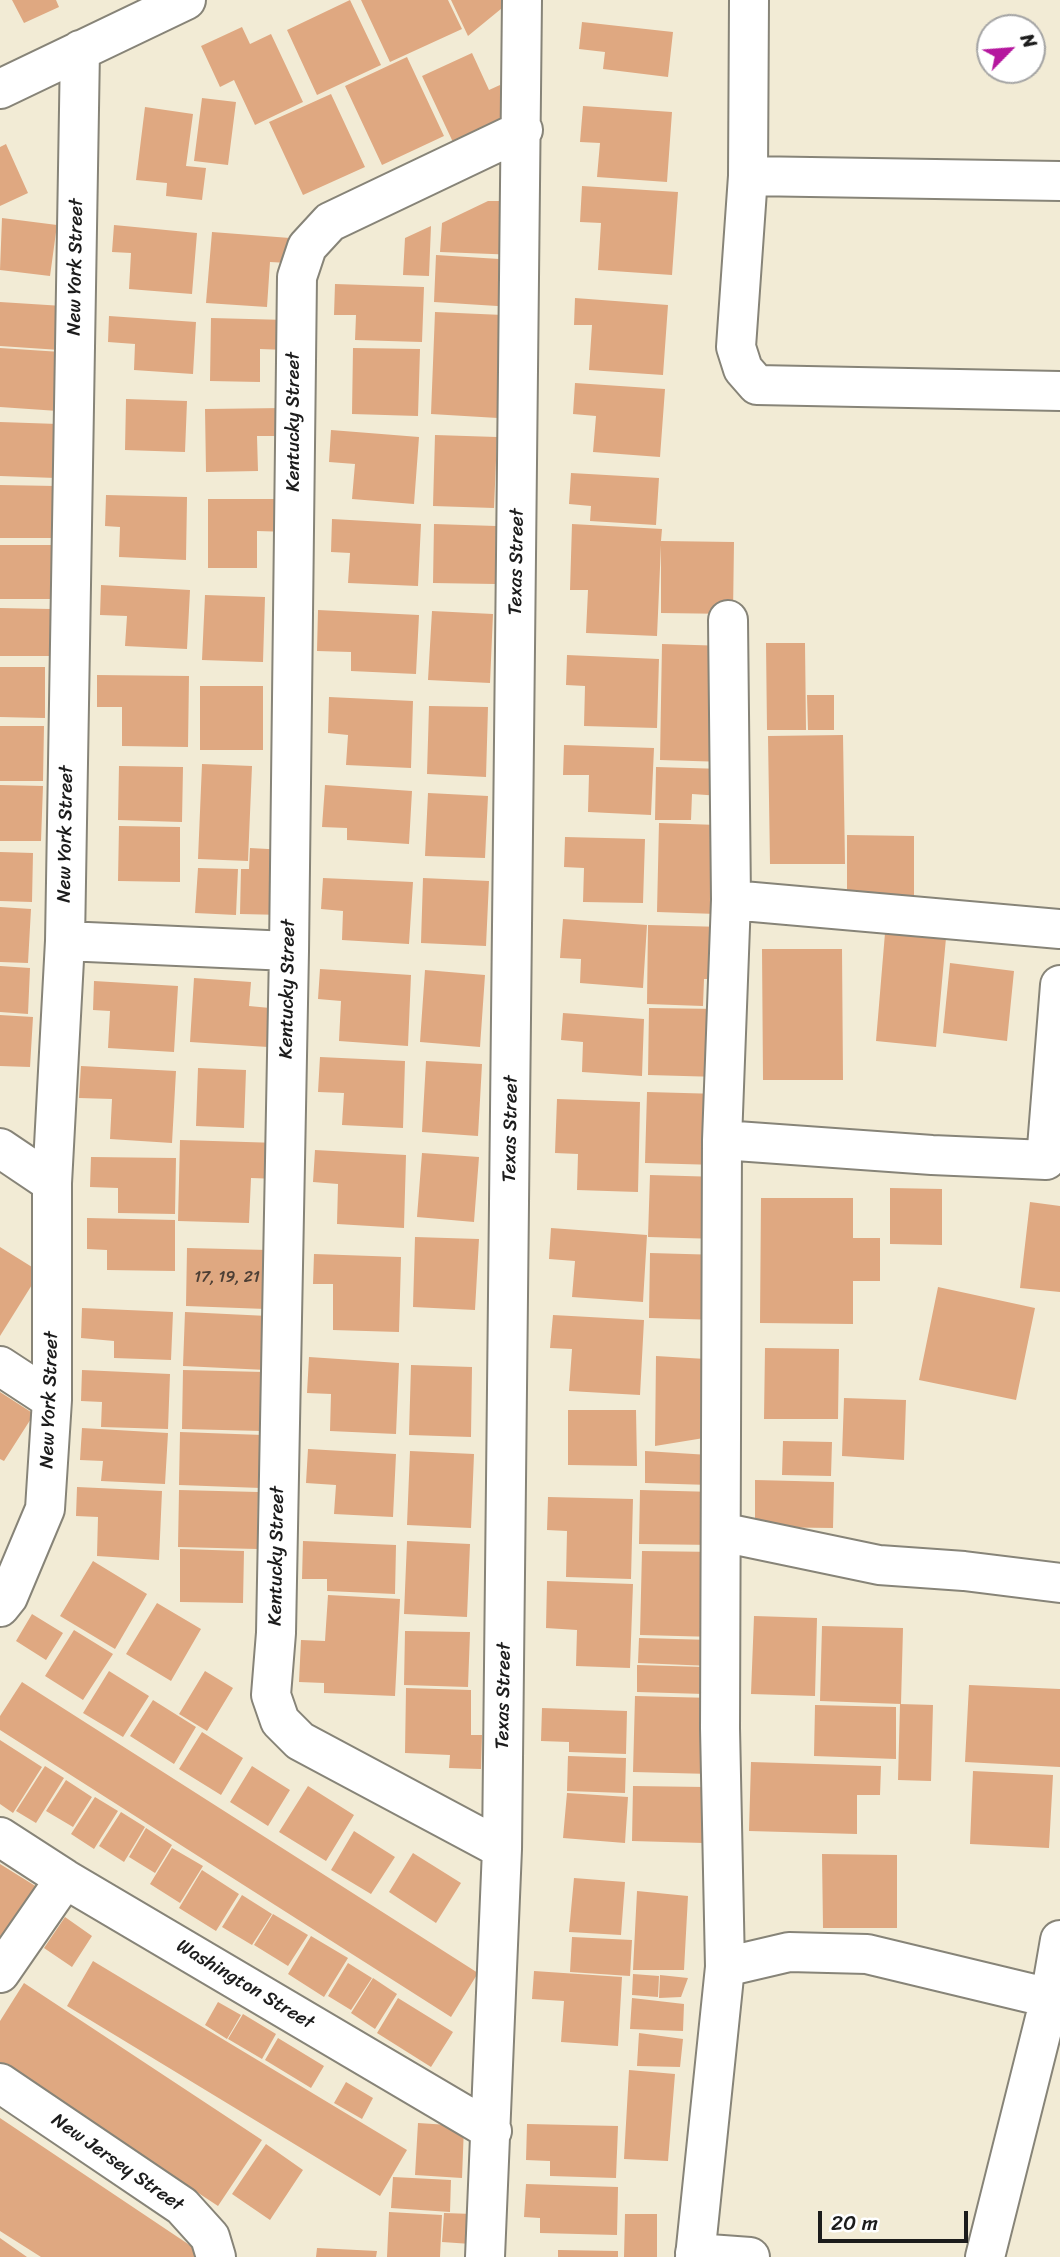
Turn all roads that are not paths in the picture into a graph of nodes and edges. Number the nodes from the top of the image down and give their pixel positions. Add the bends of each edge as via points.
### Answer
1 (186, 0) edge
2 (522, 0) edge
3 (749, 0) edge
4 (148, 7) edge
5 (80, 50) junction
6 (0, 89) edge
7 (523, 130) junction
8 (748, 176) junction
9 (1060, 181) edge
10 (1060, 391) edge
11 (728, 620) dead end
12 (731, 900) junction
13 (1060, 929) edge
14 (65, 941) junction
15 (289, 951) junction
16 (1060, 985) edge
17 (722, 1140) junction
18 (0, 1148) edge
19 (52, 1183) junction
20 (0, 1366) edge
21 (52, 1400) junction
22 (721, 1532) junction
23 (1060, 1583) edge
24 (3, 1599) edge
25 (0, 1837) edge
26 (502, 1849) junction
27 (65, 1879) junction
28 (1060, 1940) edge
29 (725, 1967) junction
30 (0, 1973) edge
31 (1050, 1998) junction
32 (1047, 2051) edge
33 (0, 2083) edge
34 (492, 2131) junction
35 (695, 2255) edge
36 (216, 2257) edge
37 (485, 2257) edge
38 (750, 2257) edge
39 (985, 2257) edge

1 - 4 street
2 - 7 street, Texas Street
3 - 8 street
4 - 5 street
5 - 6 street
5 - 14 street, New York Street
7 - 15 street, Kentucky Street via 330,222 307,247 297,277
7 - 26 street, Texas Street
8 - 9 street
8 - 10 street via 736,347 743,369 757,385
11 - 12 street
12 - 13 street
12 - 17 street
14 - 15 street
14 - 19 street, New York Street
15 - 26 street, Kentucky Street via 271,1695 280,1721 300,1741
16 - 17 street via 1046,1160
17 - 22 street
18 - 19 street
19 - 21 street, New York Street
20 - 21 street
21 - 24 street, New York Street via 45,1509
22 - 23 street via 879,1565
22 - 29 street
25 - 27 street, Washington Street
26 - 34 street, Texas Street
27 - 30 street
27 - 34 street, Washington Street
28 - 31 street
29 - 31 street via 789,1952 867,1954
29 - 35 street
31 - 32 street
32 - 39 street
33 - 36 street, New Jersey Street via 182,2206 210,2237
34 - 37 street, Texas Street
35 - 38 street

